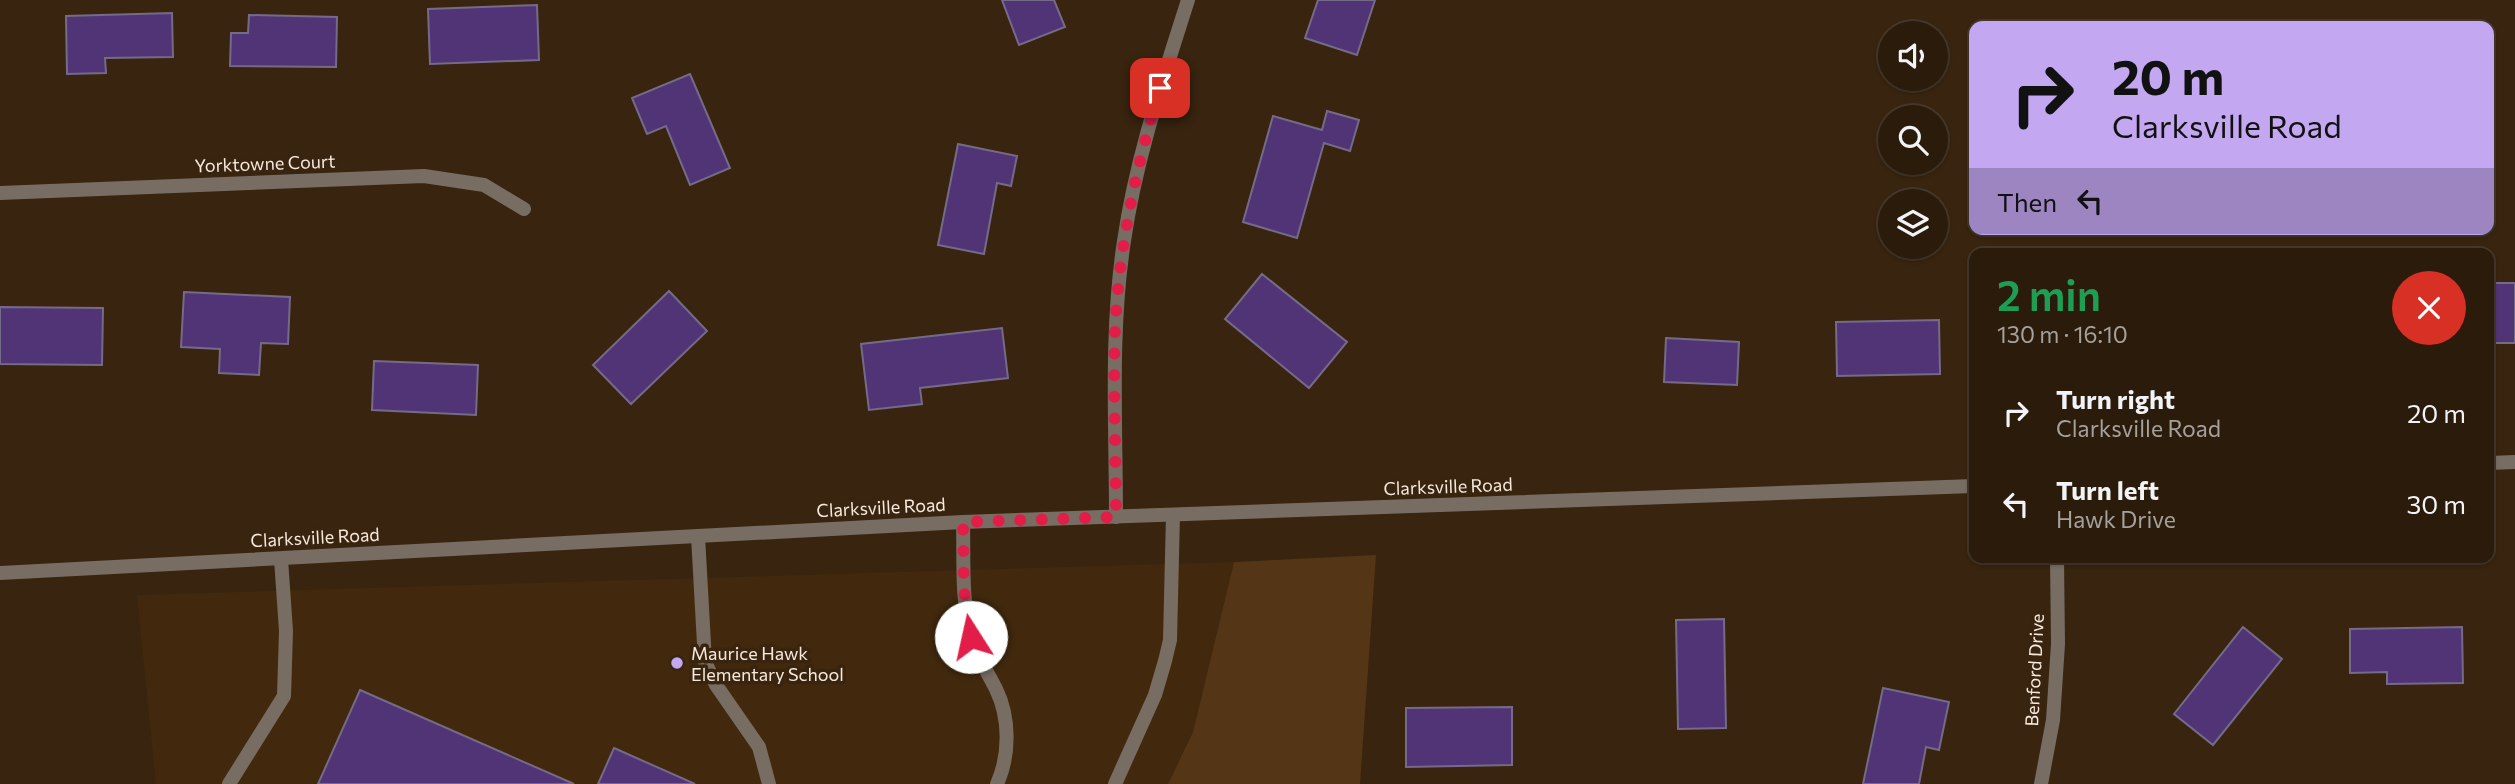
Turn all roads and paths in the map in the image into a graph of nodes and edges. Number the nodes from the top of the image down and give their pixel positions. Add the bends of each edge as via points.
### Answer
1 (1188, 0) edge
2 (0, 194) edge
3 (524, 209) dead end
4 (2515, 462) edge
5 (2494, 463) edge
6 (1969, 486) edge
7 (1173, 515) junction
8 (1116, 517) junction
9 (963, 522) junction
10 (698, 536) junction
11 (281, 559) junction
12 (2057, 563) edge
13 (0, 573) edge
14 (998, 781) edge
15 (229, 784) edge
16 (769, 784) edge
17 (1115, 784) edge
18 (2041, 784) edge

1 - 8 street via 1141,155 1124,242 1115,330
2 - 3 street, Yorktowne Court via 424,176 484,185
4 - 5 street
6 - 7 street, Clarksville Road
7 - 8 street, Clarksville Road
7 - 17 street via 1170,640 1155,695
8 - 9 street, Clarksville Road
9 - 10 street, Clarksville Road
9 - 14 street via 964,590 971,637 1006,717 1006,748
10 - 11 street, Clarksville Road
10 - 16 street via 705,662 759,747
11 - 13 street, Clarksville Road
11 - 15 street via 284,696
12 - 18 street, Benford Drive via 2054,707

